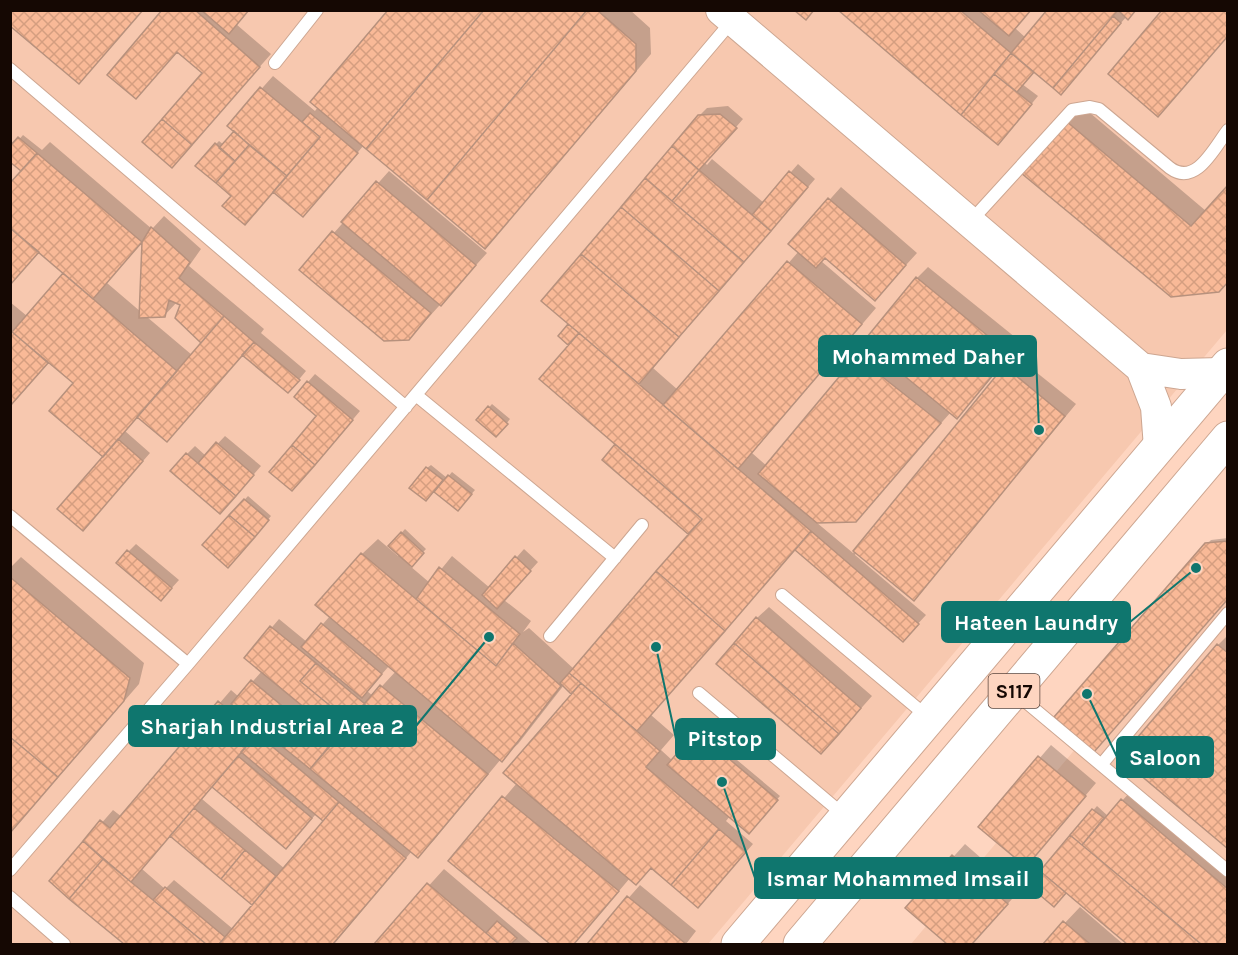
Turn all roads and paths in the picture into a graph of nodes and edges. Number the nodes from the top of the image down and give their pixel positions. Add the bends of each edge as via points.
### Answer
1 (317, 10) edge
2 (731, 14) edge
3 (275, 63) dead end
4 (10, 69) edge
5 (1227, 130) edge
6 (970, 222) junction
7 (1141, 368) junction
8 (1224, 369) edge
9 (416, 395) junction
10 (406, 407) junction
11 (1159, 448) junction
12 (1221, 452) edge
13 (10, 516) edge
14 (642, 525) dead end
15 (615, 558) junction
16 (782, 595) dead end
17 (1227, 613) edge
18 (1223, 627) edge
19 (550, 636) dead end
20 (188, 664) junction
21 (1013, 692) junction
22 (699, 693) dead end
23 (930, 718) junction
24 (1101, 765) junction
25 (846, 817) junction
26 (10, 870) edge
27 (1227, 871) edge
28 (10, 897) edge
29 (64, 945) edge
30 (738, 945) edge
31 (800, 945) edge

1 - 3 lane
2 - 6 street
2 - 9 lane
4 - 10 lane
5 - 6 lane via 1201,166 1182,174 1099,110 1072,110
6 - 7 street
7 - 8 street via 1181,374
7 - 11 street via 1156,407
8 - 11 main road, S117
9 - 10 lane
9 - 15 lane
10 - 20 lane
11 - 23 main road, S117
12 - 21 main road, S117
13 - 20 lane
14 - 15 lane
15 - 19 lane
16 - 23 lane
17 - 18 lane
18 - 24 lane
20 - 26 lane
21 - 24 lane
21 - 31 main road, S117
22 - 25 lane
23 - 25 main road, S117
24 - 27 lane
25 - 30 main road, S117
28 - 29 lane

